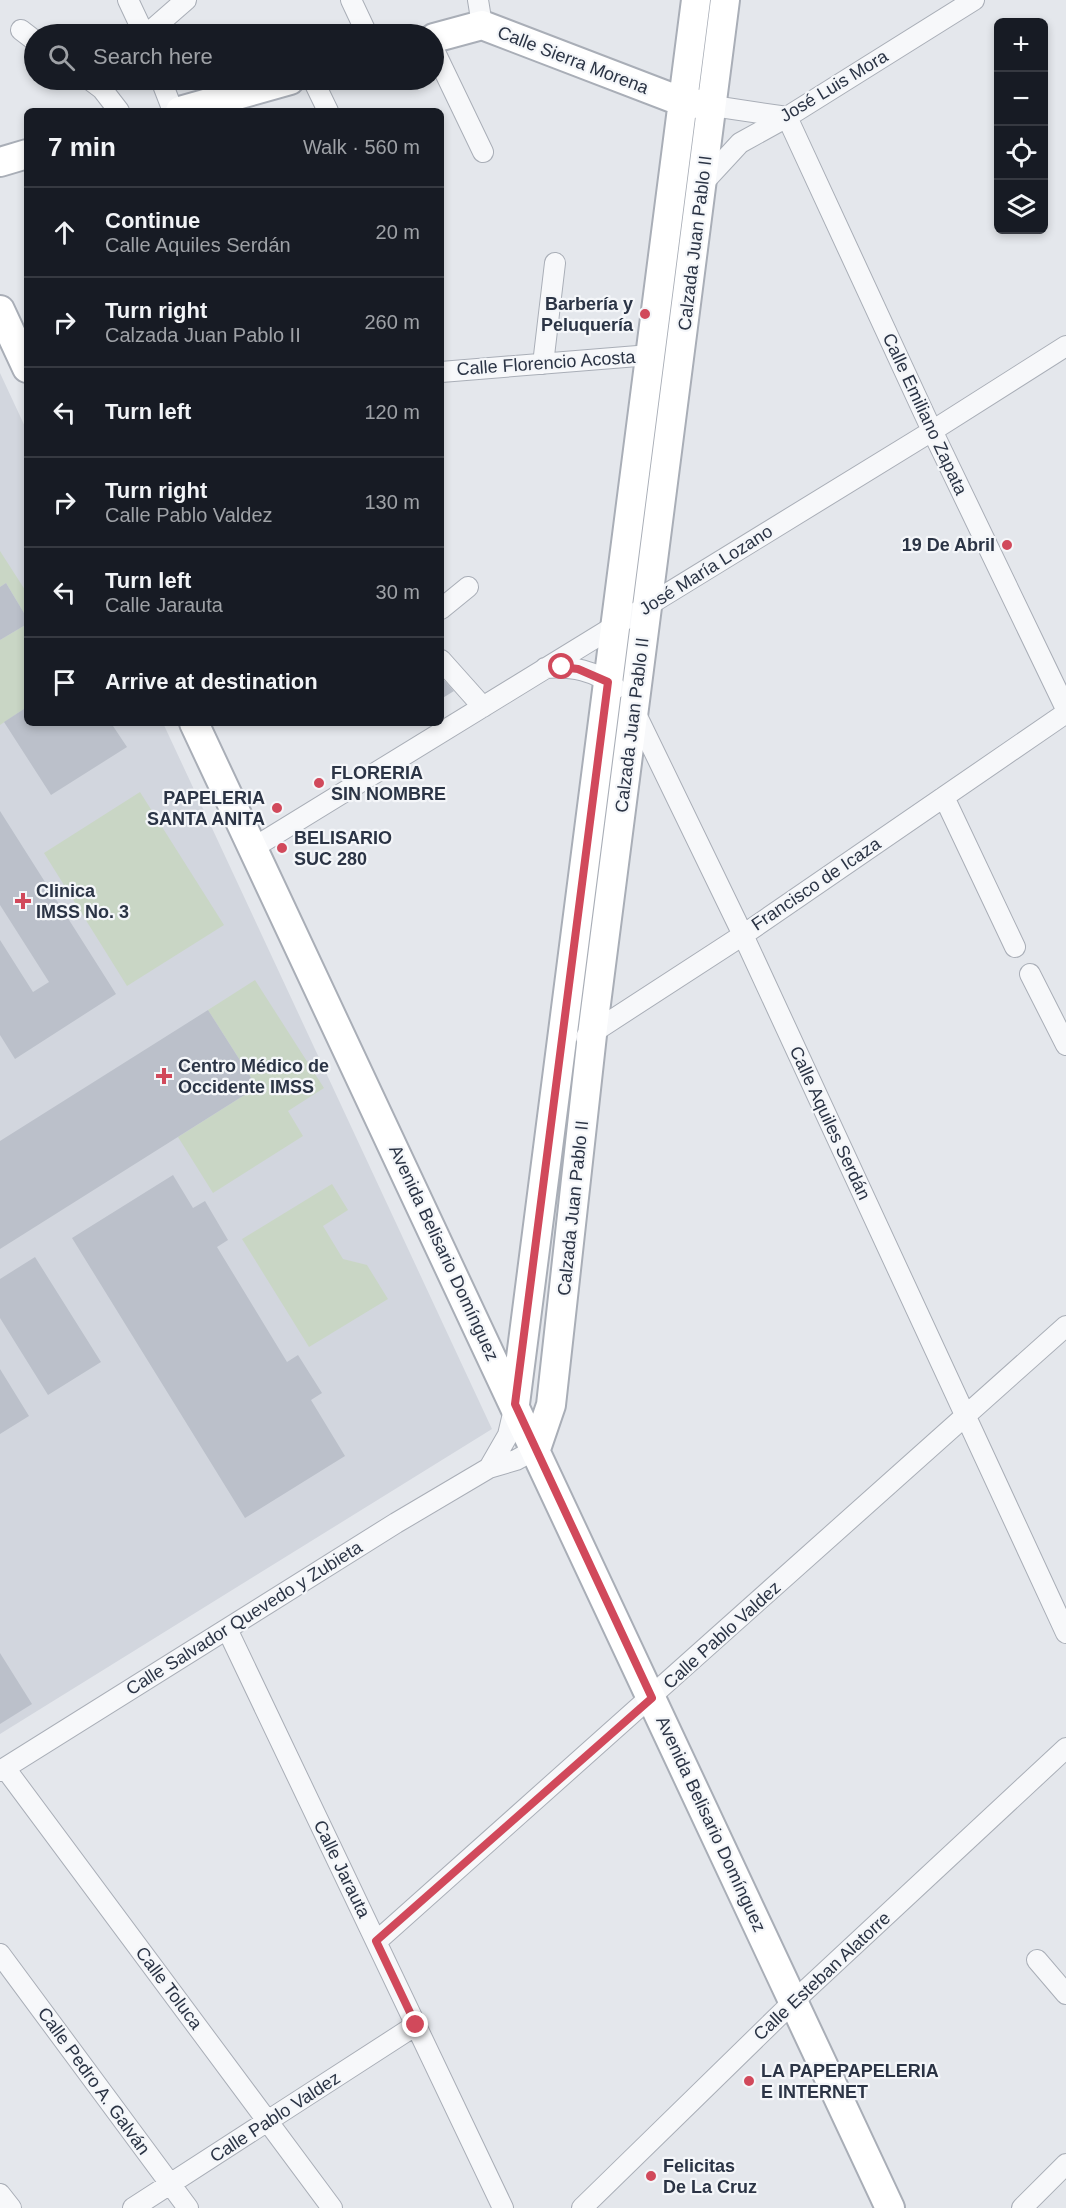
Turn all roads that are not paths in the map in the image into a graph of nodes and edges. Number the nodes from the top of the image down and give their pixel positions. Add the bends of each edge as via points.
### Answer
1 (128, 0) edge
2 (186, 0) edge
3 (351, 0) edge
4 (696, 0) edge
5 (725, 0) edge
6 (974, 0) edge
7 (480, 12) edge
8 (140, 24) edge
9 (157, 24) edge
10 (362, 24) edge
11 (444, 32) edge
12 (444, 71) edge
13 (103, 90) edge
14 (165, 90) edge
15 (255, 90) edge
16 (319, 90) edge
17 (683, 102) junction
18 (712, 106) junction
19 (117, 108) edge
20 (172, 108) edge
21 (191, 108) edge
22 (327, 108) edge
23 (787, 117) junction
24 (483, 152) dead end
25 (24, 155) edge
26 (0, 162) edge
27 (703, 183) junction
28 (555, 263) dead end
29 (0, 310) edge
30 (1066, 346) edge
31 (650, 355) junction
32 (24, 362) edge
33 (543, 364) junction
34 (444, 372) edge
35 (933, 431) junction
36 (468, 587) dead end
37 (648, 606) junction
38 (444, 607) edge
39 (615, 626) junction
40 (444, 663) edge
41 (545, 668) junction
42 (608, 682) junction
43 (483, 707) junction
44 (634, 708) junction
45 (1066, 711) edge
46 (195, 726) edge
47 (944, 797) junction
48 (253, 848) junction
49 (742, 935) junction
50 (1015, 947) dead end
51 (1030, 974) dead end
52 (592, 1035) junction
53 (561, 1045) junction
54 (1066, 1045) edge
55 (1066, 1326) edge
56 (515, 1404) junction
57 (966, 1417) junction
58 (536, 1449) junction
59 (489, 1468) junction
60 (227, 1629) junction
61 (1066, 1633) edge
62 (652, 1698) junction
63 (1066, 1748) edge
64 (3, 1769) edge
65 (376, 1941) junction
66 (0, 1954) edge
67 (1037, 1960) dead end
68 (1066, 1994) edge
69 (794, 2001) junction
70 (416, 2025) junction
71 (268, 2122) junction
72 (1066, 2164) edge
73 (170, 2184) junction
74 (0, 2194) edge
75 (11, 2208) edge
76 (133, 2208) edge
77 (188, 2208) edge
78 (332, 2208) edge
79 (503, 2208) edge
80 (582, 2208) edge
81 (890, 2208) edge
82 (1022, 2208) edge

1 - 8 street
2 - 9 street
3 - 10 street
4 - 17 main road, Calzada Juan Pablo II
5 - 18 main road, Calzada Juan Pablo II
6 - 23 street, José Luis Mora
7 - 11 main road, Calle Sierra Morena
7 - 17 main road, Calle Sierra Morena
12 - 24 street
13 - 19 street
14 - 20 street
15 - 21 main road
16 - 22 street
17 - 18 main road, Calle Sierra Morena
17 - 31 main road, Calzada Juan Pablo II
18 - 23 street
18 - 27 main road, Calzada Juan Pablo II
23 - 27 street, José Luis Mora via 740,143
23 - 35 street, Calle Emiliano Zapata
25 - 26 main road
27 - 37 main road, Calzada Juan Pablo II
28 - 33 street
29 - 32 main road
30 - 35 street, José María Lozano
31 - 33 street, Calle Florencio Acosta
31 - 39 main road, Calzada Juan Pablo II
33 - 34 street, Calle Florencio Acosta
35 - 37 street, José María Lozano
35 - 45 street, Calle Emiliano Zapata
36 - 38 street
37 - 39 street, José María Lozano
37 - 44 main road, Calzada Juan Pablo II
39 - 41 street, José María Lozano
39 - 42 main road, Calzada Juan Pablo II
40 - 43 street
41 - 42 street, Calle Aquiles Serdán via 578,669
41 - 43 street, José María Lozano
42 - 44 street, Calle Aquiles Serdán
42 - 53 main road, Calzada Juan Pablo II
43 - 48 street, José María Lozano
44 - 49 street, Calle Aquiles Serdán
44 - 52 main road, Calzada Juan Pablo II
45 - 47 street, Francisco de Icaza
46 - 48 main road, Avenida Belisario Domínguez
47 - 49 street, Francisco de Icaza
47 - 50 street
48 - 56 main road, Avenida Belisario Domínguez
49 - 52 street, Francisco de Icaza
49 - 57 street, Calle Aquiles Serdán
51 - 54 street
52 - 53 street, Francisco de Icaza
52 - 58 main road, Calzada Juan Pablo II via 551,1405
53 - 56 main road, Calzada Juan Pablo II
55 - 57 street, Calle Pablo Valdez
56 - 58 main road, Avenida Belisario Domínguez
56 - 59 street, Calle Salvador Quevedo y Zubieta via 508,1435
57 - 61 street, Calle Aquiles Serdán
57 - 62 street, Calle Pablo Valdez
58 - 59 street, Calle Salvador Quevedo y Zubieta
58 - 62 main road, Avenida Belisario Domínguez
59 - 60 street, Calle Salvador Quevedo y Zubieta
60 - 64 street, Calle Salvador Quevedo y Zubieta
60 - 65 street, Calle Jarauta
62 - 65 street, Calle Pablo Valdez
62 - 69 main road, Avenida Belisario Domínguez
63 - 69 street, Calle Esteban Alatorre
64 - 71 street, Calle Toluca
65 - 70 street, Calle Jarauta
66 - 73 street, Calle Pedro A. Galván
67 - 68 street
69 - 80 street, Calle Esteban Alatorre
69 - 81 main road, Avenida Belisario Domínguez
70 - 71 street, Calle Pablo Valdez
70 - 79 street, Calle Jarauta
71 - 73 street, Calle Pablo Valdez
71 - 78 street, Calle Toluca
72 - 82 street
73 - 76 street, Calle Pablo Valdez
73 - 77 street, Calle Pedro A. Galván
74 - 75 street

